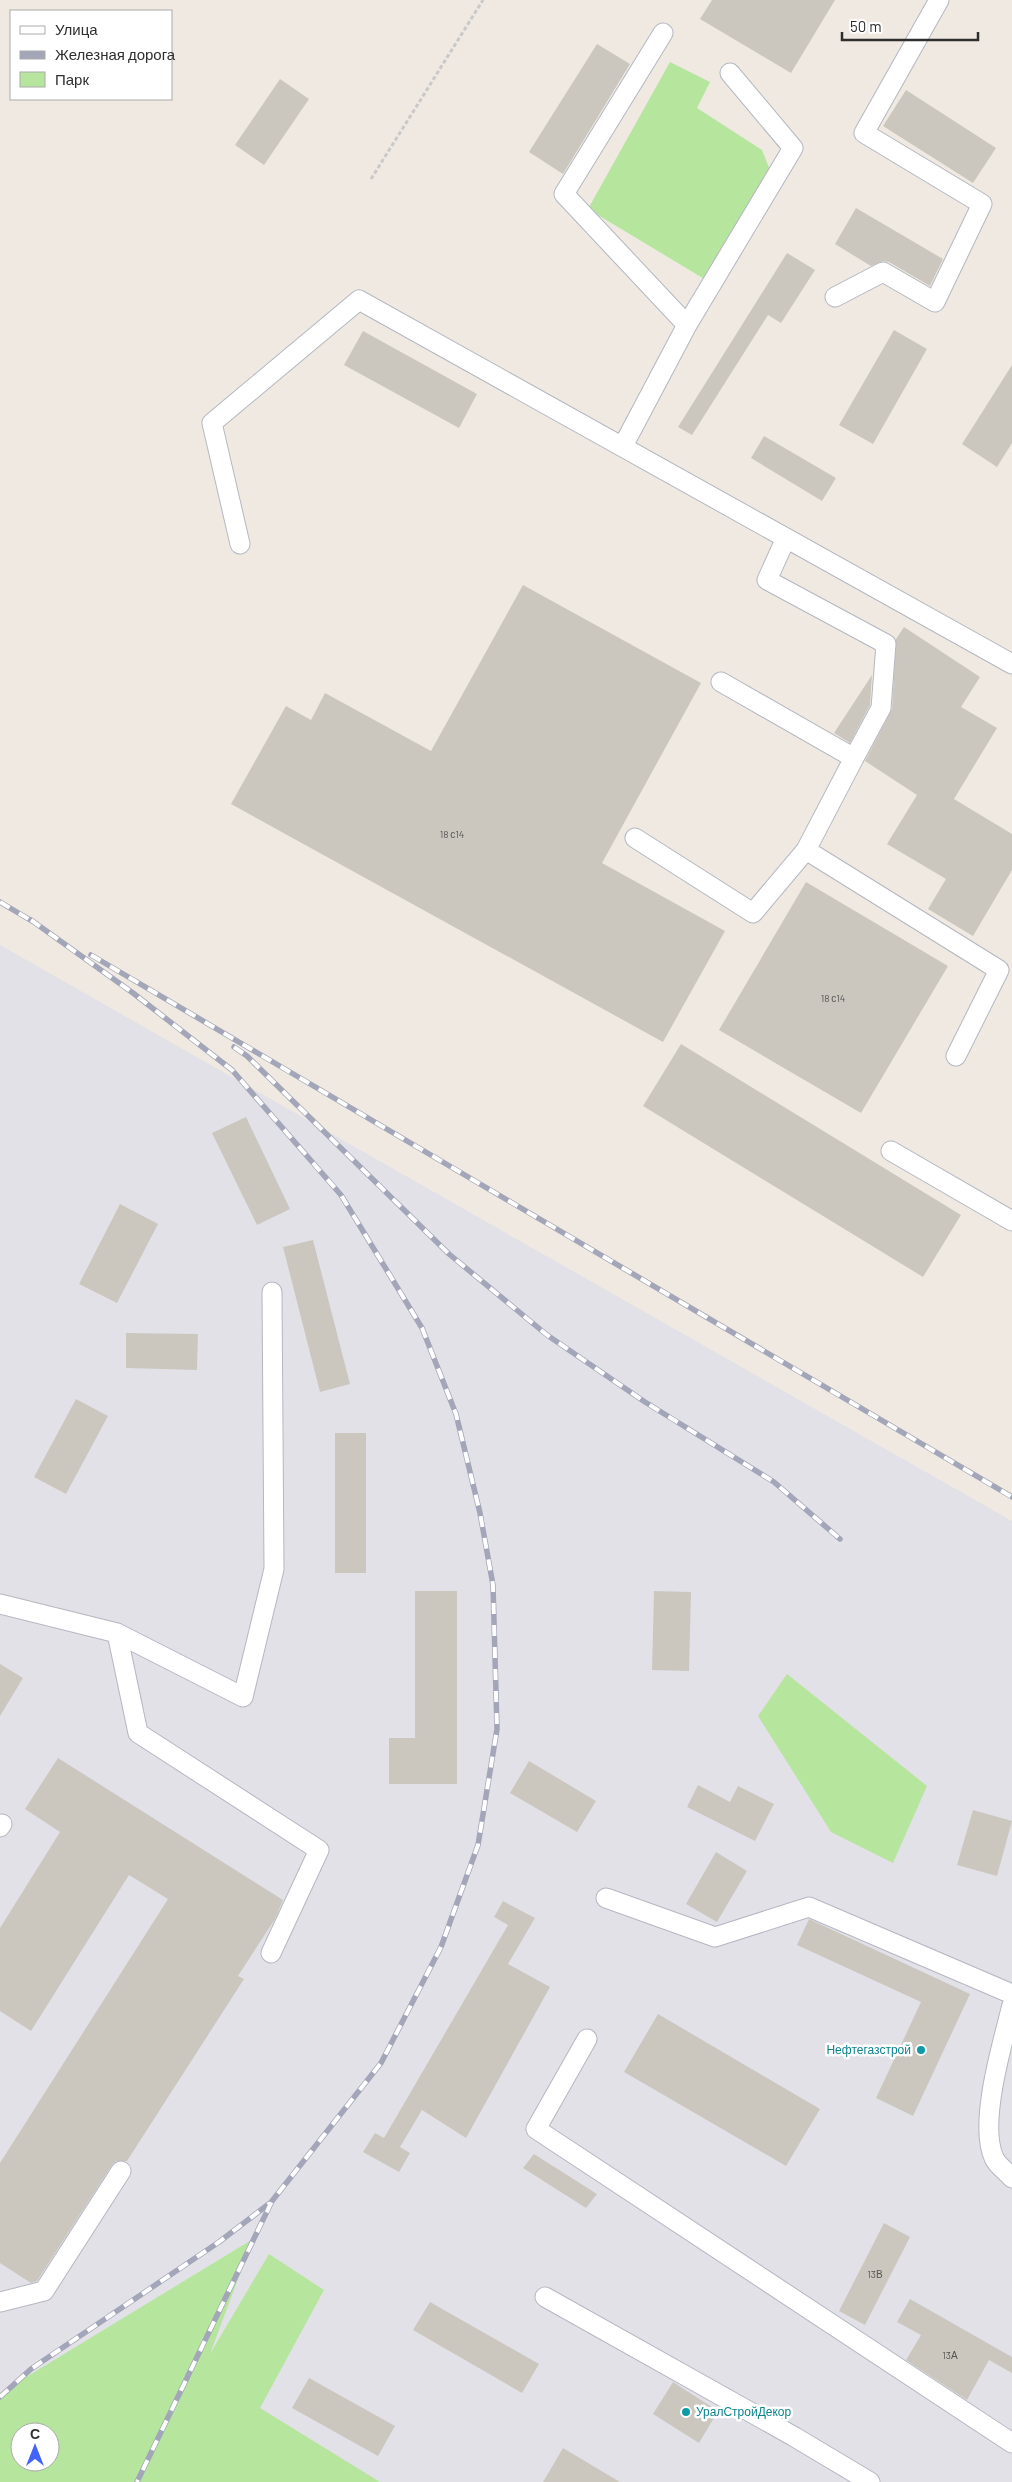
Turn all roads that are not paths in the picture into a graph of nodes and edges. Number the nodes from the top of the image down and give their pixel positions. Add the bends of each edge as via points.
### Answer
1 (939, 0) edge
2 (663, 33) dead end
3 (730, 73) dead end
4 (835, 297) dead end
5 (687, 324) junction
6 (623, 446) junction
7 (786, 538) junction
8 (240, 544) dead end
9 (1012, 664) edge
10 (721, 682) dead end
11 (854, 758) junction
12 (635, 838) dead end
13 (806, 850) junction
14 (956, 1056) dead end
15 (892, 1151) dead end
16 (1012, 1221) edge
17 (272, 1292) dead end
18 (0, 1604) edge
19 (117, 1633) junction
20 (606, 1898) dead end
21 (272, 1954) dead end
22 (1012, 1994) edge
23 (1012, 2004) edge
24 (587, 2039) dead end
25 (121, 2171) dead end
26 (1012, 2178) edge
27 (545, 2297) dead end
28 (0, 2302) edge
29 (1012, 2443) edge
30 (870, 2482) edge

1 - 4 lane via 864,133 982,204 935,302 883,272
2 - 5 lane via 564,194
3 - 5 lane via 793,148
5 - 6 lane
6 - 7 lane
6 - 8 lane via 359,300 212,424
7 - 9 lane
7 - 11 lane via 767,580 886,644 881,708
10 - 11 lane
11 - 13 lane
12 - 13 lane via 753,913
13 - 14 lane via 999,970
15 - 16 lane
17 - 19 lane via 274,1570 243,1697
18 - 19 lane
19 - 21 lane via 138,1733 319,1850
20 - 22 lane via 715,1937 809,1907
23 - 26 lane via 993,2085 988,2126 994,2158
24 - 29 lane via 536,2129
25 - 28 lane via 44,2291
27 - 30 lane

